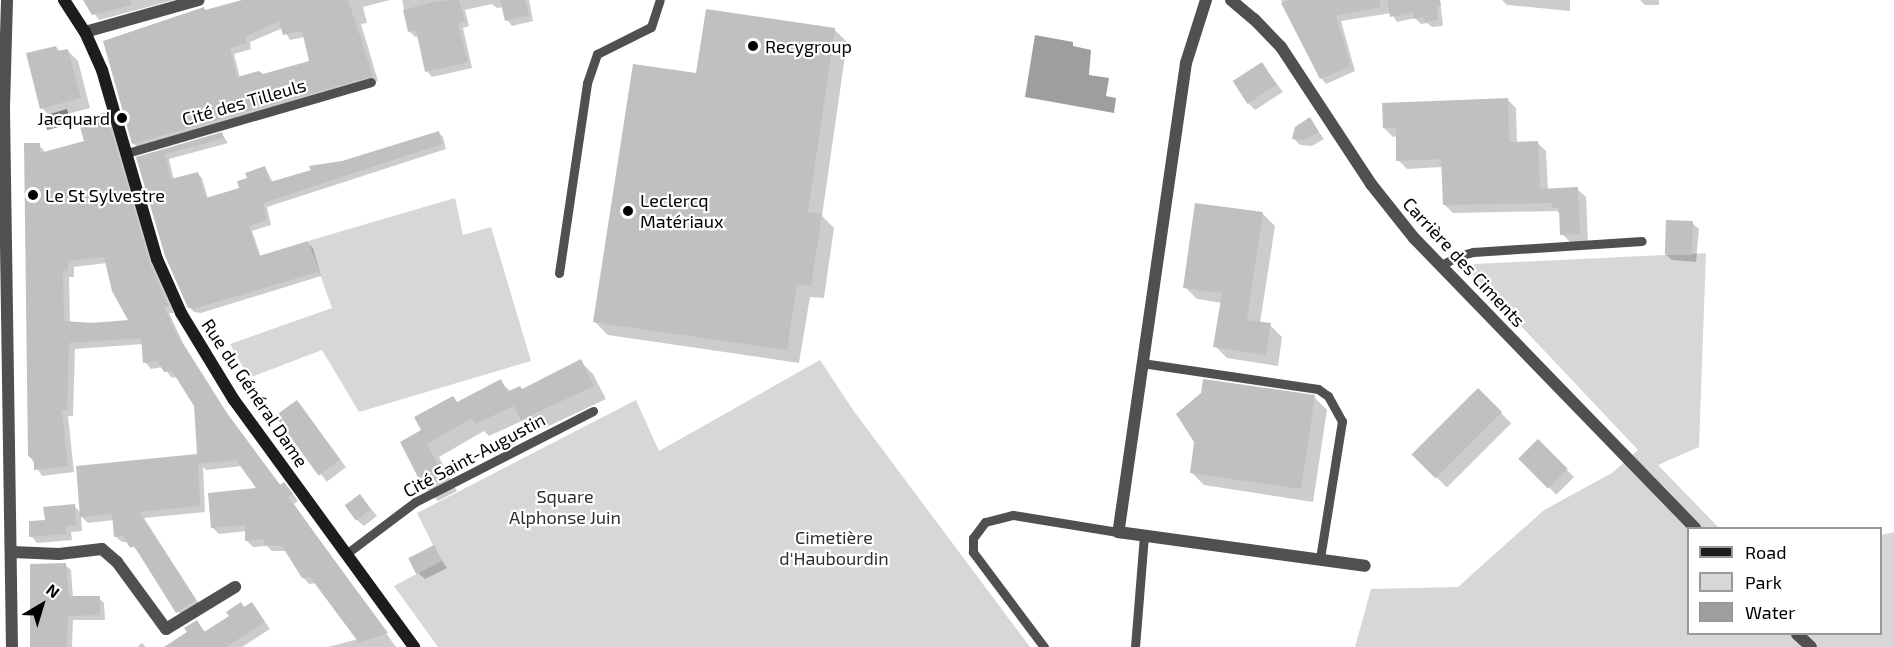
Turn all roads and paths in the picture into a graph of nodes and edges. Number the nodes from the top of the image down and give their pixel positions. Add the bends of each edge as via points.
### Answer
1 (6, 0) edge
2 (64, 0) edge
3 (199, 0) edge
4 (660, 0) edge
5 (1206, 0) edge
6 (1231, 0) edge
7 (85, 32) junction
8 (371, 82) dead end
9 (127, 153) junction
10 (1642, 241) dead end
11 (1440, 266) junction
12 (559, 273) dead end
13 (4, 286) edge
14 (1142, 363) junction
15 (593, 411) dead end
16 (5, 441) edge
17 (1694, 527) edge
18 (1118, 532) junction
19 (1144, 535) junction
20 (12, 552) junction
21 (346, 554) junction
22 (1320, 559) junction
23 (1365, 566) dead end
24 (235, 587) dead end
25 (1799, 635) edge
26 (12, 647) edge
27 (414, 647) edge
28 (1044, 647) edge
29 (1135, 647) edge
30 (1810, 647) edge

1 - 13 street
2 - 7 street, Rue du Général Dame
3 - 7 street
4 - 12 lane via 651,27 597,54 587,83
5 - 14 street via 1186,63
6 - 11 street, Carrière des Ciments via 1281,47 1385,204
7 - 9 street, Rue du Général Dame via 102,70
8 - 9 lane, Cité des Tilleuls
9 - 21 street, Rue du Général Dame via 158,259 181,314 229,393
10 - 11 lane via 1473,252
11 - 17 street, Carrière des Ciments
13 - 16 street
14 - 18 street
14 - 22 lane via 1318,389 1328,396 1342,421
15 - 21 lane, Cité Saint-Augustin via 415,502
16 - 20 street
18 - 19 street
18 - 28 lane via 1013,515 985,522 973,538 973,552
19 - 22 street
19 - 29 lane
20 - 24 street via 58,554 102,549 117,562 166,629
20 - 26 street
21 - 27 street, Rue du Général Dame
22 - 23 street
25 - 30 street

